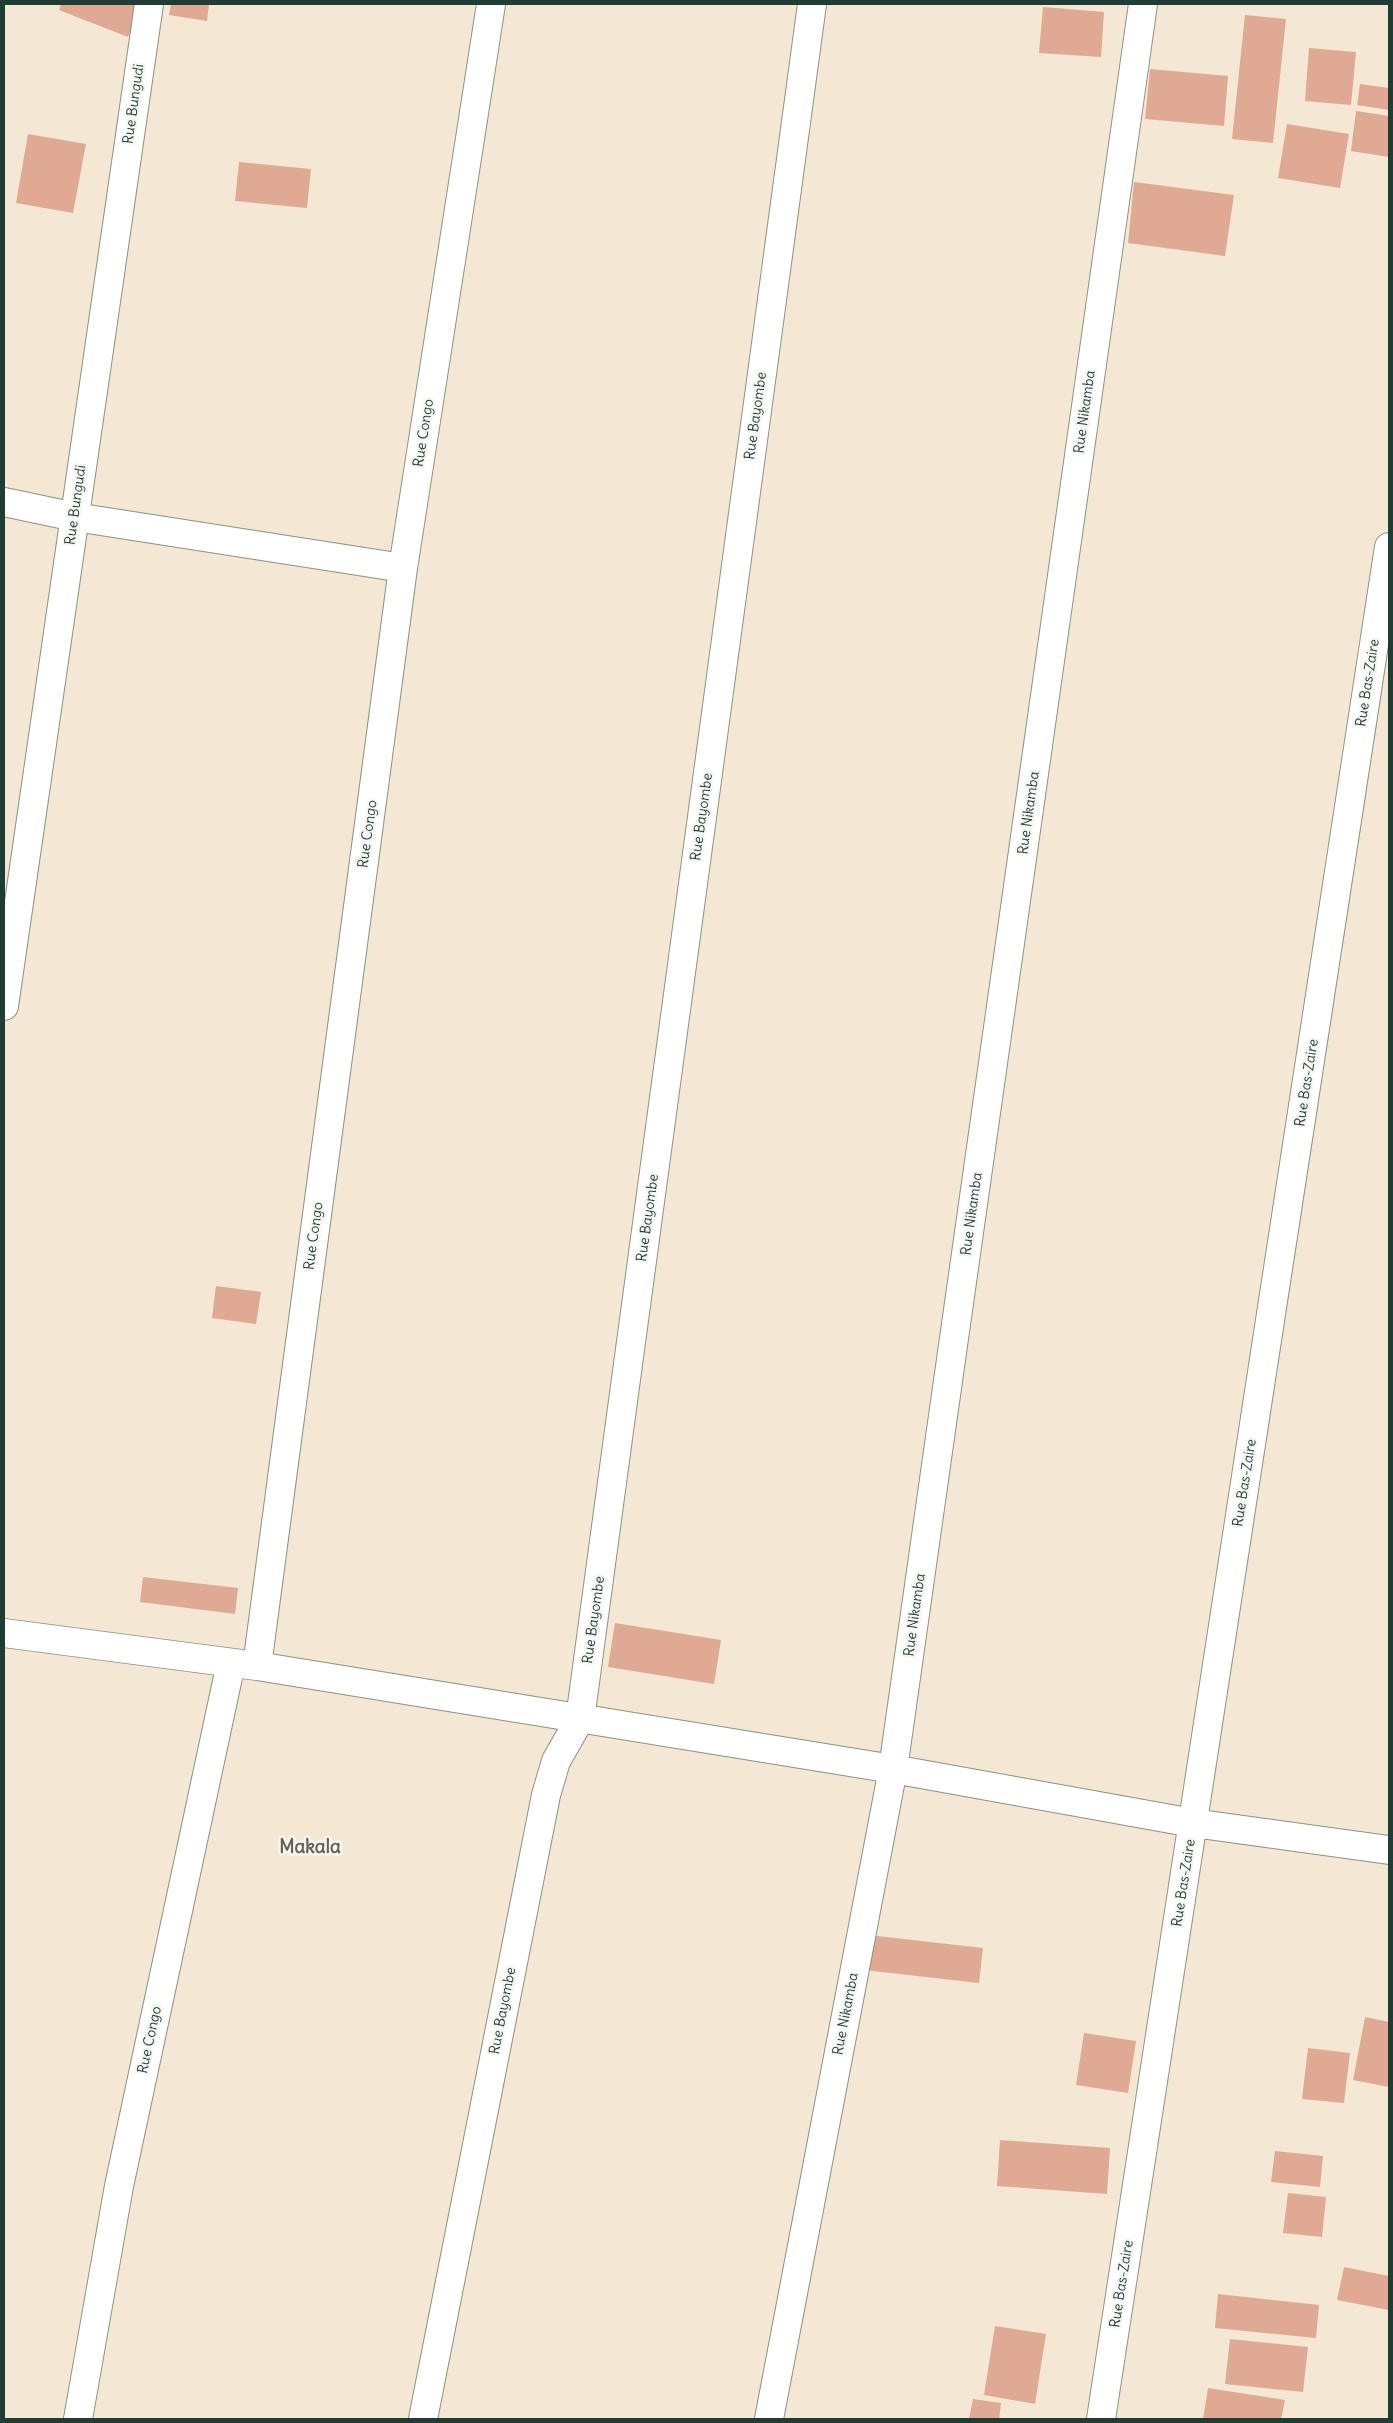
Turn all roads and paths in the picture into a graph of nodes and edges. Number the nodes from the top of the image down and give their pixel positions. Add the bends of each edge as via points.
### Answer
1 (149, 4) edge
2 (490, 4) edge
3 (812, 4) edge
4 (1144, 4) edge
5 (4, 502) edge
6 (75, 517) junction
7 (1389, 547) edge
8 (403, 568) junction
9 (4, 1006) edge
10 (4, 1633) edge
11 (231, 1663) junction
12 (257, 1666) junction
13 (580, 1719) junction
14 (893, 1769) junction
15 (1193, 1823) junction
16 (1389, 1850) edge
17 (78, 2419) edge
18 (423, 2419) edge
19 (769, 2419) edge
20 (1101, 2419) edge

1 - 6 street, Rue Bungudi
2 - 8 street, Rue Congo
3 - 13 street, Rue Bayombe
4 - 14 street, Rue Nikamba
5 - 6 street
6 - 8 street
6 - 9 street, Rue Bungudi
7 - 15 street, Rue Bas-Zaire
8 - 12 street, Rue Congo
10 - 11 street
11 - 12 street
11 - 17 street, Rue Congo via 119,2186
12 - 13 street
13 - 14 street
13 - 18 street, Rue Bayombe via 556,1760 546,1795
14 - 15 street
14 - 19 street, Rue Nikamba
15 - 16 street
15 - 20 street, Rue Bas-Zaire

